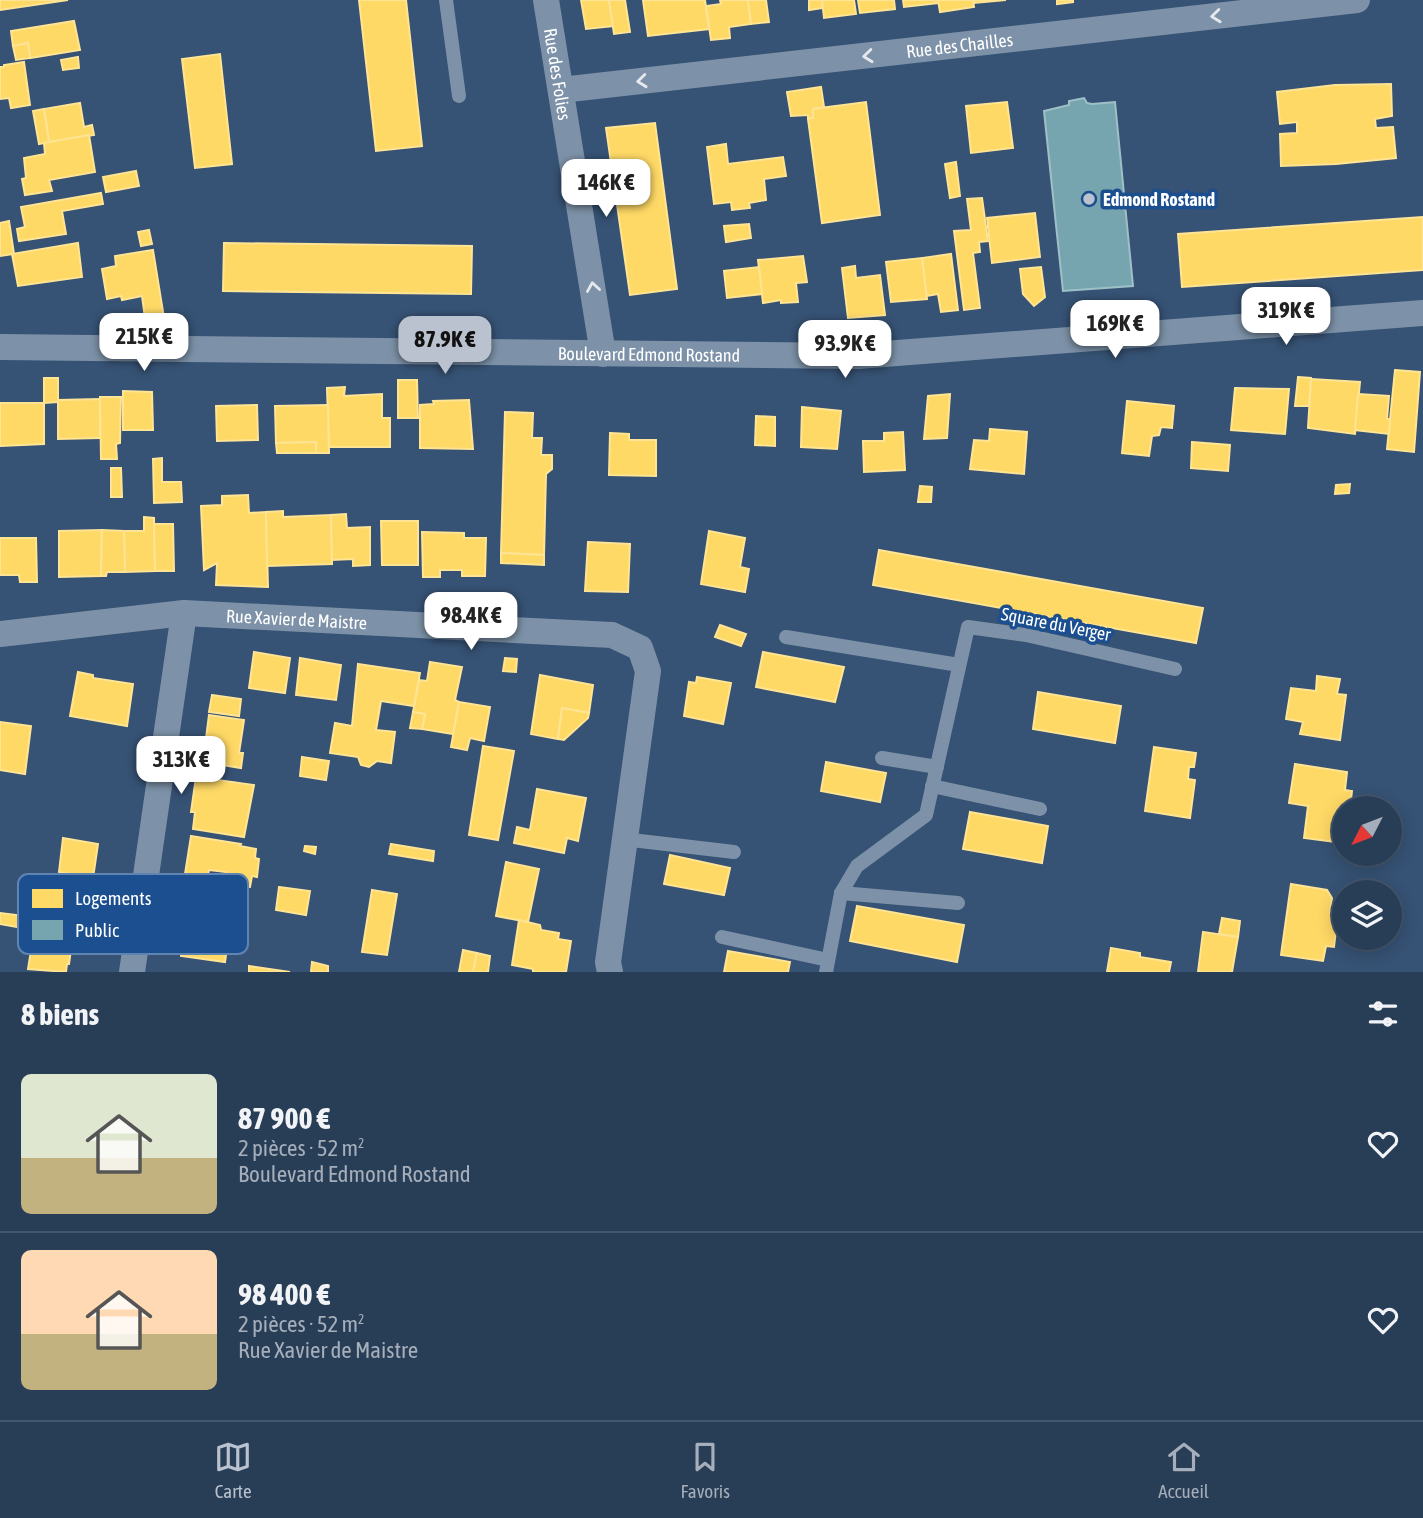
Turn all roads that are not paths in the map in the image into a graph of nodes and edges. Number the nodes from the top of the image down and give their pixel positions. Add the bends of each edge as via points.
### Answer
1 (446, 0) edge
2 (546, 0) edge
3 (1357, 0) edge
4 (561, 90) junction
5 (458, 96) dead end
6 (1423, 313) edge
7 (0, 347) edge
8 (603, 355) junction
9 (184, 613) junction
10 (0, 634) edge
11 (786, 637) dead end
12 (959, 665) junction
13 (1175, 669) dead end
14 (882, 758) dead end
15 (937, 767) junction
16 (932, 786) junction
17 (1040, 809) dead end
18 (623, 839) junction
19 (734, 852) dead end
20 (146, 874) edge
21 (841, 893) junction
22 (958, 903) dead end
23 (722, 937) dead end
24 (135, 954) edge
25 (827, 966) edge
26 (132, 972) edge
27 (610, 972) edge

1 - 5 lane
2 - 4 street, Rue des Folies
3 -> 4 street, Rue des Chailles
8 -> 4 street, Rue des Folies
6 - 8 street, Boulevard Edmond Rostand via 858,356
7 - 8 street, Boulevard Edmond Rostand
9 - 10 street, Rue Xavier de Maistre
9 - 18 street, Rue Xavier de Maistre via 612,635 640,648 648,671
9 - 20 street
11 - 12 lane
12 - 13 lane, Square du Verger via 968,627 1026,635
12 - 15 lane, Square du Verger
14 - 15 lane
15 - 16 lane, Square du Verger
16 - 17 lane
16 - 21 lane, Square du Verger via 926,815 857,866
18 - 19 lane
18 - 27 street, Rue Xavier de Maistre via 607,962
21 - 22 lane
21 - 25 lane, Square du Verger
23 - 25 lane, Square du Verger
24 - 26 street

